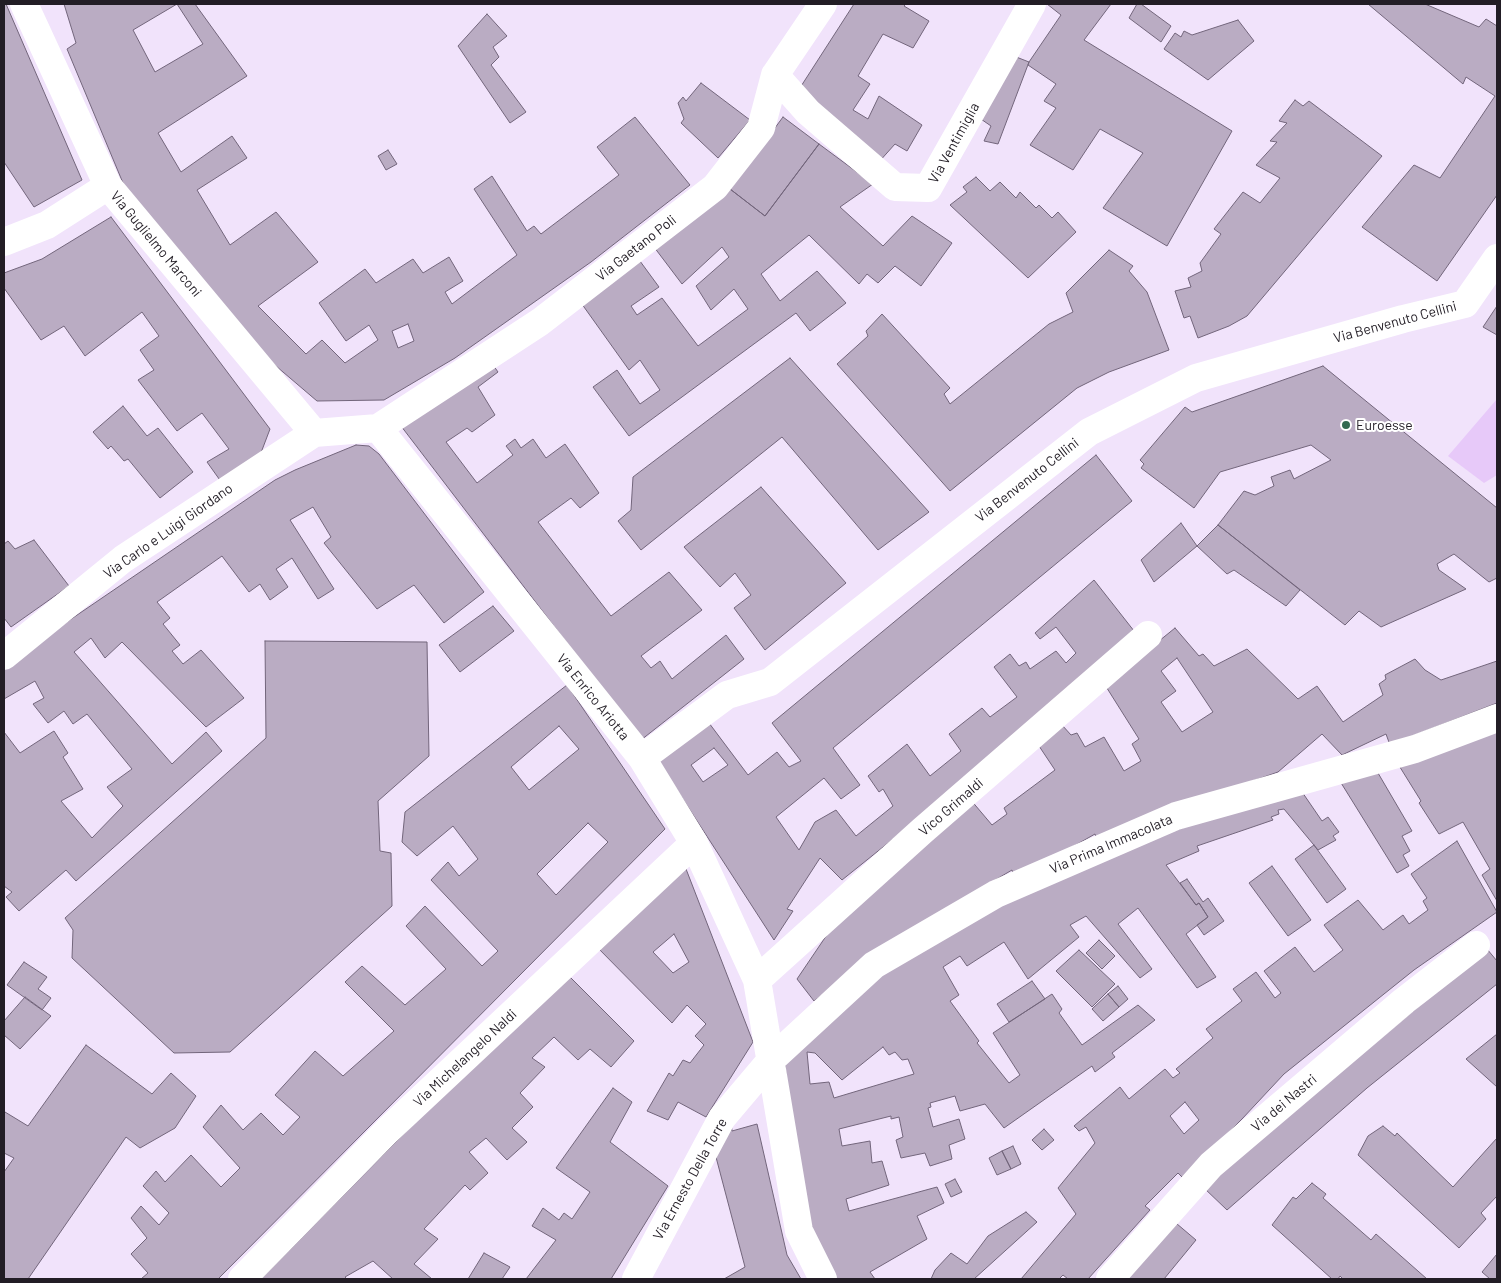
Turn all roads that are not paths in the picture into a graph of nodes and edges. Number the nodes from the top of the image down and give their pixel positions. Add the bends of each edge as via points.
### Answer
1 (24, 4) edge
2 (823, 4) edge
3 (1032, 4) edge
4 (775, 75) junction
5 (108, 186) junction
6 (4, 242) edge
7 (1497, 258) edge
8 (378, 428) junction
9 (314, 433) junction
10 (1148, 635) dead end
11 (4, 656) edge
12 (1497, 718) edge
13 (642, 758) junction
14 (694, 843) junction
15 (1476, 945) dead end
16 (757, 980) junction
17 (771, 1060) junction
18 (647, 1271) edge
19 (242, 1279) edge
20 (823, 1279) edge
21 (1110, 1279) edge

1 - 5 street, Via Guglielmo Marconi
2 - 4 street, Via Gaetano Poli
3 - 4 street, Via Ventimiglia via 928,188 896,187 808,112
4 - 8 street, Via Gaetano Poli via 761,128 715,187 540,322
5 - 6 street via 47,225
5 - 9 street, Via Guglielmo Marconi
7 - 13 street, Via Benvenuto Cellini via 1465,304 1196,378 1089,432 770,682 727,695
8 - 9 street
8 - 13 street, Via Enrico Ariotta
9 - 11 street, Via Carlo e Luigi Giordano via 123,559
10 - 16 street, Vico Grimaldi via 922,831
12 - 17 street, Via Prima Immacolata via 1415,749 1176,816 996,894 874,965
13 - 14 street, Via Enrico Ariotta
14 - 16 street, Via Enrico Ariotta
14 - 19 street, Via Michelangelo Naldi via 387,1131
15 - 21 street, Via dei Nastri via 1404,1001 1212,1165
16 - 17 street, Via Enrico Ariotta
17 - 18 street, Via Ernesto Della Torre via 722,1118
17 - 20 street, Via Enrico Ariotta via 799,1231

